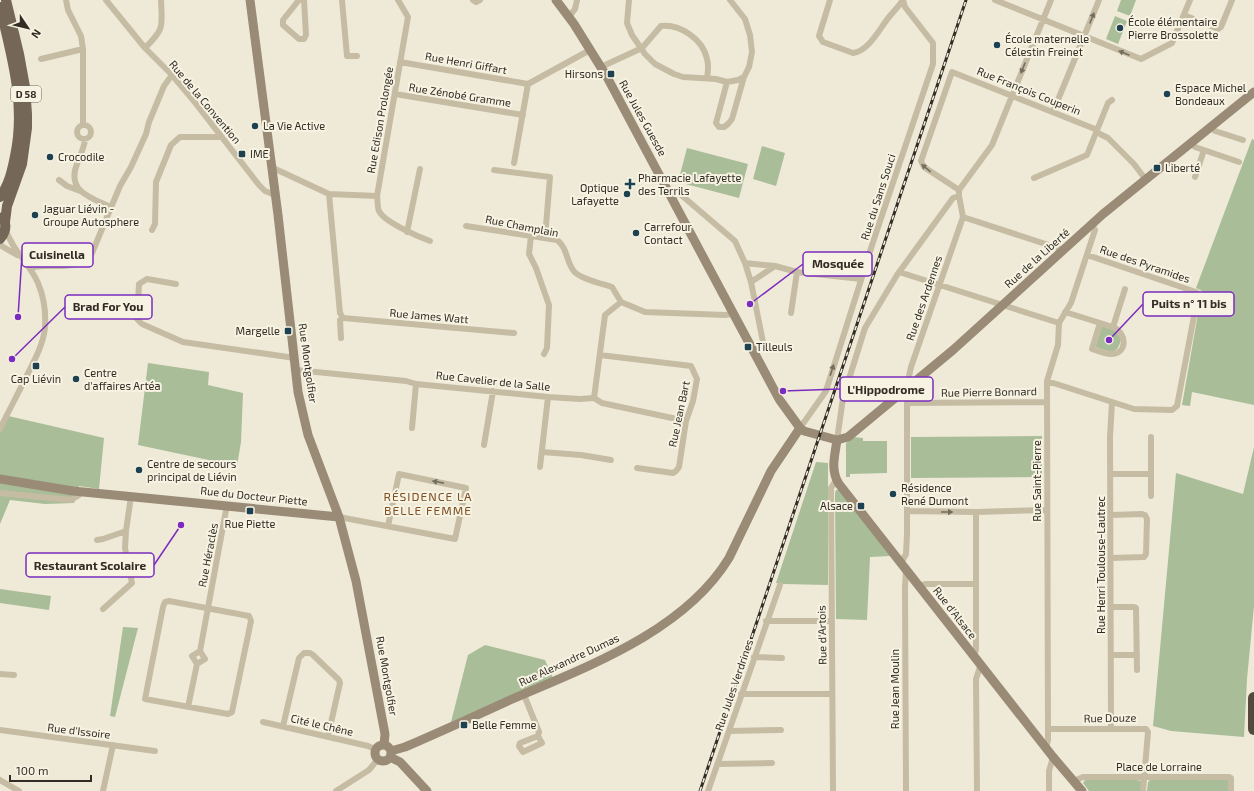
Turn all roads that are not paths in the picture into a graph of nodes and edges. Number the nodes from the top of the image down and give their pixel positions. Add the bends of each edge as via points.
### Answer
1 (6, 0) edge
2 (66, 0) edge
3 (106, 0) edge
4 (162, 0) edge
5 (250, 0) edge
6 (299, 0) edge
7 (304, 0) edge
8 (342, 0) edge
9 (398, 0) edge
10 (473, 0) edge
11 (480, 0) edge
12 (556, 0) edge
13 (577, 0) edge
14 (629, 0) edge
15 (730, 0) edge
16 (830, 0) edge
17 (903, 0) edge
18 (1051, 0) edge
19 (1099, 0) edge
20 (1190, 0) edge
21 (1232, 0) edge
22 (999, 1) edge
23 (0, 7) edge
24 (1184, 15) junction
25 (569, 17) junction
26 (1043, 20) junction
27 (1084, 36) junction
28 (145, 48) junction
29 (642, 48) junction
30 (83, 49) junction
31 (590, 50) junction
32 (357, 56) dead end
33 (41, 59) dead end
34 (400, 62) junction
35 (601, 67) junction
36 (172, 75) junction
37 (744, 77) junction
38 (707, 78) junction
39 (727, 82) junction
40 (528, 84) junction
41 (1254, 92) edge
42 (395, 94) junction
43 (1012, 96) junction
44 (1112, 100) dead end
45 (1053, 112) junction
46 (523, 115) junction
47 (83, 125) junction
48 (1211, 127) junction
49 (1097, 131) junction
50 (222, 137) junction
51 (85, 140) junction
52 (1243, 140) dead end
53 (1191, 144) junction
54 (1204, 150) junction
55 (1239, 162) dead end
56 (514, 163) dead end
57 (271, 167) junction
58 (420, 170) dead end
59 (494, 170) dead end
60 (282, 172) junction
61 (26, 176) dead end
62 (1195, 177) dead end
63 (1034, 178) dead end
64 (273, 179) junction
65 (59, 180) dead end
66 (1146, 180) junction
67 (76, 181) junction
68 (68, 186) junction
69 (14, 189) junction
70 (80, 191) junction
71 (670, 193) junction
72 (959, 193) junction
73 (330, 194) junction
74 (275, 195) junction
75 (0, 196) edge
76 (377, 196) junction
77 (111, 207) junction
78 (963, 217) junction
79 (3, 221) edge
80 (1092, 224) junction
81 (466, 226) dead end
82 (152, 230) dead end
83 (407, 232) junction
84 (531, 236) junction
85 (545, 238) junction
86 (0, 239) edge
87 (430, 241) dead end
88 (0, 245) edge
89 (1064, 250) junction
90 (1087, 255) junction
91 (22, 258) junction
92 (745, 263) junction
93 (775, 266) junction
94 (31, 269) junction
95 (797, 272) junction
96 (899, 272) junction
97 (861, 279) junction
98 (751, 282) junction
99 (176, 284) dead end
100 (939, 285) junction
101 (1125, 289) dead end
102 (621, 302) junction
103 (1003, 306) junction
104 (1065, 312) junction
105 (791, 313) dead end
106 (733, 314) junction
107 (343, 318) junction
108 (1059, 323) junction
109 (1100, 323) junction
110 (1113, 327) junction
111 (514, 333) dead end
112 (341, 338) dead end
113 (753, 351) junction
114 (544, 354) dead end
115 (600, 355) junction
116 (295, 358) junction
117 (296, 370) junction
118 (1047, 381) junction
119 (416, 384) junction
120 (908, 388) junction
121 (493, 391) junction
122 (548, 397) junction
123 (594, 398) junction
124 (1047, 402) junction
125 (1112, 402) junction
126 (908, 403) junction
127 (686, 420) junction
128 (0, 428) edge
129 (412, 428) dead end
130 (800, 428) junction
131 (1151, 437) dead end
132 (837, 440) junction
133 (484, 445) dead end
134 (542, 452) junction
135 (611, 460) dead end
136 (540, 467) dead end
137 (637, 468) dead end
138 (1111, 474) junction
139 (1151, 474) junction
140 (0, 479) edge
141 (836, 480) junction
142 (80, 492) junction
143 (0, 494) edge
144 (131, 496) junction
145 (1151, 496) dead end
146 (227, 506) junction
147 (1047, 510) junction
148 (908, 511) junction
149 (976, 512) junction
150 (1111, 515) junction
151 (339, 517) junction
152 (388, 526) junction
153 (126, 531) junction
154 (97, 540) dead end
155 (1111, 558) junction
156 (903, 566) junction
157 (917, 583) junction
158 (976, 584) junction
159 (780, 585) dead end
160 (905, 587) junction
161 (1111, 607) junction
162 (208, 608) junction
163 (103, 609) dead end
164 (766, 621) junction
165 (832, 621) junction
166 (200, 651) junction
167 (974, 655) junction
168 (1111, 655) junction
169 (1137, 655) junction
170 (754, 657) junction
171 (782, 658) dead end
172 (197, 664) junction
173 (982, 665) junction
174 (1137, 670) dead end
175 (0, 674) edge
176 (14, 675) dead end
177 (741, 694) junction
178 (832, 694) junction
179 (524, 695) junction
180 (1254, 698) edge
181 (188, 707) junction
182 (263, 722) dead end
183 (284, 726) junction
184 (1111, 728) junction
185 (1048, 729) junction
186 (1254, 729) edge
187 (0, 730) edge
188 (781, 730) dead end
189 (729, 731) junction
190 (328, 736) junction
191 (538, 736) dead end
192 (113, 745) junction
193 (402, 748) junction
194 (1046, 748) junction
195 (375, 749) junction
196 (155, 751) dead end
197 (388, 751) junction
198 (1053, 757) junction
199 (378, 759) junction
200 (400, 762) junction
201 (772, 762) dead end
202 (718, 764) junction
203 (1144, 777) junction
204 (0, 780) edge
205 (1074, 781) junction
206 (426, 790) edge
207 (19, 791) edge
208 (103, 791) edge
209 (336, 791) edge
210 (708, 791) edge
211 (832, 791) edge
212 (906, 791) edge
213 (977, 791) edge
214 (1049, 791) edge
215 (1082, 791) edge
216 (1143, 791) edge
217 (1231, 791) edge

1 - 69 main road, D 58 via 25,87 27,114 22,164
2 - 30 street via 81,36
3 - 28 street, Rue de la Convention
4 - 28 street via 160,32
5 - 57 street, Rue Montgolfier
6 - 7 street via 283,20 283,25 299,39 304,39
8 - 32 street via 347,56
9 - 34 street, Rue Edison Prolongée via 408,17
10 - 11 street
12 - 25 street, Rue Jules Guesde
13 - 25 street via 575,9
14 - 29 street via 626,23
15 - 37 street via 745,19 750,35 750,68
16 - 17 street via 819,36 823,42 853,53 862,50
17 - 97 street, Rue du Sans Souci via 905,7 933,43 933,64
18 - 26 street
27 -> 19 street
20 - 24 street
21 - 24 street via 1218,29
22 - 26 street
23 - 75 main road, D 58 via 12,57 20,113 13,165
24 -> 27 street via 1172,43 1141,59
25 - 31 street, Rue Jules Guesde
26 - 27 street
26 -> 43 street
27 - 45 street
28 - 36 street, Rue de la Convention
29 - 35 street
29 - 38 street via 655,64 674,74 697,79
29 - 38 street via 661,26 673,26 695,38 702,46 707,58
30 - 33 street
30 - 47 street
31 - 35 street, Rue Jules Guesde
31 - 40 street
34 - 40 street, Rue Henri Giffart
34 - 42 street, Rue Edison Prolongée
35 - 71 street, Rue Jules Guesde
36 - 50 street, Rue de la Convention
36 - 77 street via 164,86 146,134
37 - 39 street
37 - 39 street via 732,119 724,127 719,127 716,122
38 - 39 street
40 - 46 street
41 - 48 street, Rue de la Liberté
42 - 46 street, Rue Zénobé Gramme
42 - 76 street, Rue Edison Prolongée
43 - 45 street, Rue François Couperin
43 - 72 street via 992,145
72 -> 43 street, Rue François Couperin via 921,162 952,72
44 - 49 street
45 - 49 street, Rue François Couperin
46 - 56 street
47 - 51 street via 89,127 91,132
47 - 51 street via 79,126 76,133 80,139
48 - 52 street via 1215,131
48 - 53 street, Rue de la Liberté
49 - 63 street via 1086,156
49 - 66 street, Rue François Couperin via 1108,138
50 - 74 street, Rue de la Convention via 265,191
50 - 82 street via 180,137 171,145 156,182 155,224
51 - 67 street via 75,170
53 - 54 street
53 - 66 street, Rue de la Liberté
54 - 55 street
54 - 62 street
57 - 60 street
57 - 64 street, Rue Montgolfier
58 - 83 street
59 - 85 street via 550,177
60 - 64 street
60 - 73 street
61 - 69 main road
64 - 74 street, Rue Montgolfier
65 - 68 street
66 - 80 street, Rue de la Liberté
67 - 68 street
67 - 70 street
68 - 70 street
69 - 79 main road, D 58 via 6,206
70 - 77 street
71 - 92 street via 680,194 735,241
71 - 106 street, Rue Jules Guesde
72 - 78 street
72 - 96 street
73 - 76 street
73 - 107 street via 340,313
74 - 116 street, Rue Montgolfier
76 - 83 street, Rue Edison Prolongée via 382,215
77 - 94 street via 96,245 86,260 74,265 39,266
78 - 89 street
78 - 100 street, Rue des Ardennes
79 - 86 main road
79 - 91 street via 10,242
80 - 89 street, Rue de la Liberté
80 - 90 street, Rue Saint-Pierre via 1095,230
81 - 84 street, Rue Champlain
83 - 87 street, Rue Edison Prolongée
84 - 85 street, Rue Champlain
84 - 114 street via 529,254 549,305 547,348
85 - 102 street, Rue Champlain via 558,240 562,244 573,271 612,287
88 - 91 street
89 - 103 street, Rue de la Liberté
90 - 104 street, Rue Saint-Pierre via 1072,303
90 - 125 street, Rue des Pyramides via 1196,292 1198,295 1177,406 1172,410 1134,409
91 - 94 street
92 - 93 street
92 - 98 street
93 - 95 street
93 - 98 street
94 - 128 street via 43,298 44,329 37,354
95 - 97 street
95 - 105 street
96 - 100 street
96 - 132 street via 865,328 843,398
130 -> 97 street, Rue du Sans Souci via 826,391
98 - 113 street via 764,347
99 - 116 street via 147,279 139,284 137,319 142,324 182,342
100 - 103 street
100 - 120 street, Rue des Ardennes via 911,367
101 - 110 street
102 - 106 street via 645,312
102 - 115 street via 605,315
103 - 108 street
103 - 120 street, Rue de la Liberté
104 - 108 street, Rue Saint-Pierre
104 - 109 street
106 - 113 street, Rue Jules Guesde
107 - 111 street, Rue James Watt
107 - 112 street via 340,320
108 - 118 street, Rue Saint-Pierre via 1058,345
109 - 110 street
109 - 110 street via 1092,349 1109,354 1120,350 1124,340 1120,332
113 - 130 street, Rue Jules Guesde
115 - 123 street
115 - 127 street, Rue Jean Bart via 692,366 697,379
116 - 117 street, Rue Montgolfier
117 - 119 street, Rue Cavelier de la Salle via 406,380
117 - 151 street, Rue Montgolfier via 298,392 308,435
118 - 124 street, Rue Saint-Pierre
118 - 125 street
119 - 121 street, Rue Cavelier de la Salle
119 - 129 street
120 - 126 street, Rue des Ardennes
120 - 132 street, Rue de la Liberté via 848,437
121 - 122 street, Rue Cavelier de la Salle
121 - 133 street
122 - 123 street, Rue Cavelier de la Salle
122 - 134 street
123 - 127 street, Rue Cavelier de la Salle via 602,403
124 - 126 street, Rue Pierre Bonnard
124 - 147 street, Rue Saint-Pierre
125 - 138 street, Rue Henri Toulouse-Lautrec
126 - 148 street, Rue des Ardennes
127 - 137 street, Rue Jean Bart via 676,471 673,473
130 - 132 street
130 - 179 street, Rue Alexandre Dumas via 771,471 729,558 705,590 667,621 634,642 589,667
131 - 139 street
132 - 141 street via 833,470
134 - 135 street
134 - 136 street
138 - 139 street
138 - 150 street, Rue Henri Toulouse-Lautrec
139 - 145 street
140 - 142 street, Rue du Docteur Piette
141 - 156 street, Rue d'Alsace
141 - 165 street, Rue d'Artois via 831,488
142 - 143 street via 71,500
142 - 144 street, Rue du Docteur Piette
144 - 146 street, Rue du Docteur Piette
144 - 153 street
146 - 151 street, Rue du Docteur Piette
146 - 162 street, Rue Héraclès
147 - 149 street
147 - 185 street, Rue Saint-Pierre
148 -> 149 street
148 - 156 street, Rue Jean Moulin
149 - 158 street
150 - 155 street, Rue Henri Toulouse-Lautrec
150 - 155 street via 1145,515 1146,554 1141,558
151 - 152 street
151 - 197 street, Rue Montgolfier via 364,617
152 -> 152 street via 455,539 466,488 399,474
153 - 154 street
153 - 163 street via 125,548 132,582
155 - 161 street, Rue Henri Toulouse-Lautrec
156 - 157 street, Rue d'Alsace
156 - 160 street, Rue Jean Moulin
157 - 158 street
157 - 160 street
157 - 167 street, Rue d'Alsace
158 - 167 street
159 - 164 street, Rue Jules Verdrines
160 - 212 street, Rue Jean Moulin
161 - 168 street, Rue Henri Toulouse-Lautrec
161 - 169 street via 1136,609
162 - 166 street, Rue Héraclès
162 - 181 street via 249,616 251,621 232,712 228,714
162 - 181 street via 169,601 163,607 145,699
164 - 165 street
164 - 170 street, Rue Jules Verdrines
165 - 178 street, Rue d'Artois
166 - 172 street via 192,656
166 - 172 street via 205,659
167 - 173 street, Rue d'Alsace
168 - 169 street
168 - 184 street, Rue Henri Toulouse-Lautrec
169 - 174 street
170 - 171 street
170 - 177 street, Rue Jules Verdrines
172 - 181 street
173 - 194 street, Rue d'Alsace
173 - 213 street via 976,679
175 - 176 street
177 - 178 street
177 - 189 street, Rue Jules Verdrines
178 - 211 street, Rue d'Artois
179 - 191 street via 539,732
179 - 193 street, Rue Alexandre Dumas
180 - 186 highway
182 - 183 street, Cité le Chêne
183 - 190 street, Cité le Chêne
183 - 190 street via 298,658 304,653 310,653 340,683
184 - 185 street, Rue Douze
184 - 203 street, Rue Douze via 1146,729 1148,732
185 - 194 street, Rue Saint-Pierre
187 - 192 street, Rue d'Issoire
188 - 189 street
189 - 202 street, Rue Jules Verdrines
190 - 195 street, Cité le Chêne
192 - 196 street, Rue d'Issoire
192 - 208 street
193 - 197 street, Rue Alexandre Dumas
193 - 200 street
194 - 198 street, Rue d'Alsace
195 - 197 street via 379,746
195 - 199 street
197 - 199 street via 388,759
197 - 200 street
198 - 205 street, Rue d'Alsace
198 - 214 street via 1049,771
199 - 209 street via 369,770
200 - 206 street
201 - 202 street
202 - 210 street, Rue Jules Verdrines
203 - 205 street, Place de Lorraine via 1083,777
203 - 216 street
203 - 217 street, Place de Lorraine via 1229,777
204 - 207 street
205 - 215 street, Rue d'Alsace

